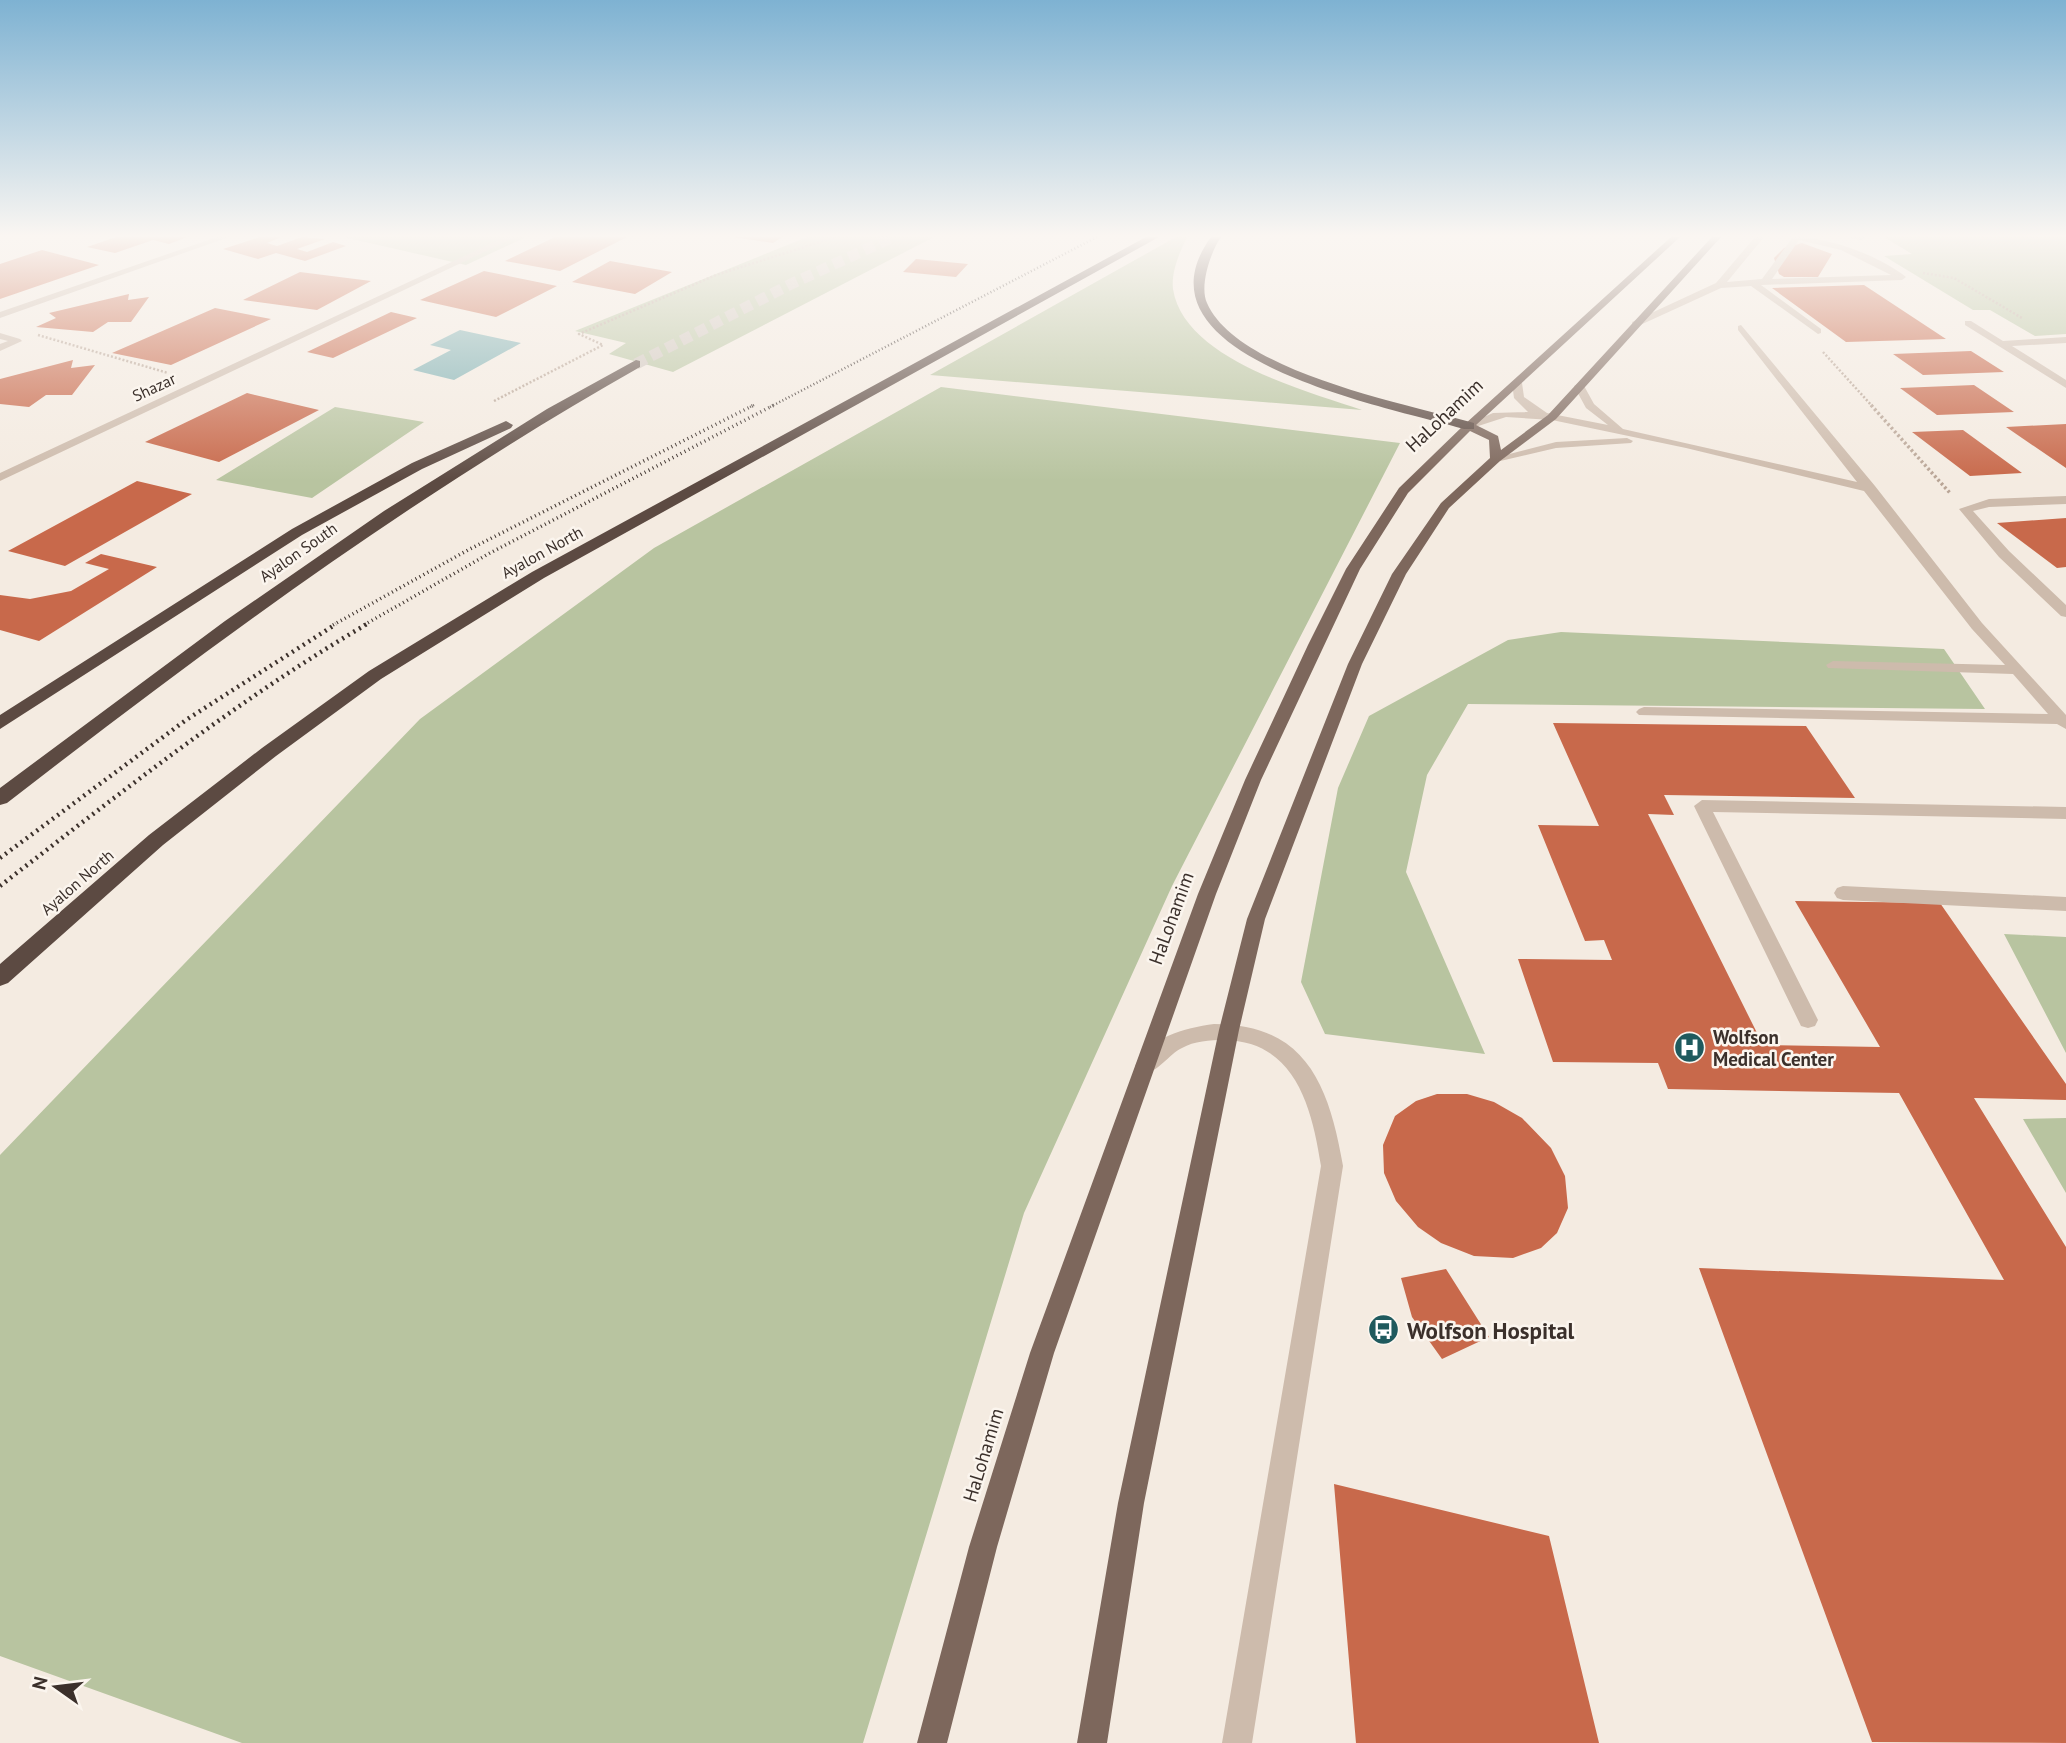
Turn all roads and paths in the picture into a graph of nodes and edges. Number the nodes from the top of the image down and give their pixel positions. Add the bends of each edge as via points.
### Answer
1 (338, 318) edge
2 (1006, 318) edge
3 (1211, 318) edge
4 (1587, 318) edge
5 (1640, 318) edge
6 (1647, 318) edge
7 (1801, 318) edge
8 (2022, 318) edge
9 (1968, 323) dead end
10 (1635, 324) junction
11 (1741, 328) dead end
12 (1818, 331) dead end
13 (26, 332) dead end
14 (0, 336) edge
15 (2066, 340) edge
16 (2041, 342) junction
17 (2001, 344) junction
18 (0, 348) edge
19 (1822, 351) dead end
20 (200, 383) junction
21 (1517, 383) junction
22 (2066, 385) edge
23 (1579, 386) junction
24 (1552, 417) junction
25 (1469, 426) junction
26 (1623, 432) junction
27 (1686, 445) junction
28 (1496, 460) junction
29 (0, 477) edge
30 (1871, 489) junction
31 (2066, 500) edge
32 (1965, 509) junction
33 (2066, 613) edge
34 (1833, 665) dead end
35 (2017, 670) junction
36 (1644, 712) dead end
37 (2064, 722) edge
38 (0, 723) edge
39 (0, 798) edge
40 (2066, 813) edge
41 (1843, 893) dead end
42 (2066, 904) edge
43 (0, 977) edge
44 (1808, 1020) dead end
45 (1229, 1030) junction
46 (1144, 1068) junction
47 (932, 1743) edge
48 (1092, 1743) edge
49 (1237, 1743) edge

1 - 20 street, Shazar
2 - 43 highway, Ayalon North via 538,575 385,668 156,840
3 - 25 highway via 1227,336 1266,361 1304,377
4 - 21 main road, HaLohamim
5 - 10 main road
6 - 10 street
7 - 12 street
8 - 16 path via 2037,327 2024,331
9 - 17 street
10 - 23 main road
11 - 30 street
13 - 20 path
14 - 18 street via 17,341
15 - 16 street
16 - 17 street
17 - 22 street
19 - 32 path
20 - 29 street, Shazar
21 - 24 street via 1524,404
21 - 25 main road, HaLohamim
23 - 24 main road
23 - 26 street via 1590,406
24 - 25 street via 1506,414
24 - 26 street
24 - 28 main road
25 - 28 main road via 1494,438
25 - 46 main road, HaLohamim via 1403,491 1353,569 1253,780
26 - 27 street
27 - 28 street via 1589,442
27 - 30 street
28 - 45 main road via 1445,506 1418,542 1355,664 1256,919
30 - 35 street via 1941,582
31 - 32 street via 1989,503
32 - 33 street
34 - 35 street
35 - 37 street
36 - 37 street
38 - 39 highway, Ayalon South via 297,532 416,466 630,367 503,439 320,559
40 - 44 street via 1702,806
41 - 42 street
45 - 46 street via 1173,1040
45 - 48 main road via 1131,1503
45 - 49 street via 1269,1040 1298,1065 1328,1130 1332,1166
46 - 47 main road, HaLohamim via 1042,1353 983,1547

